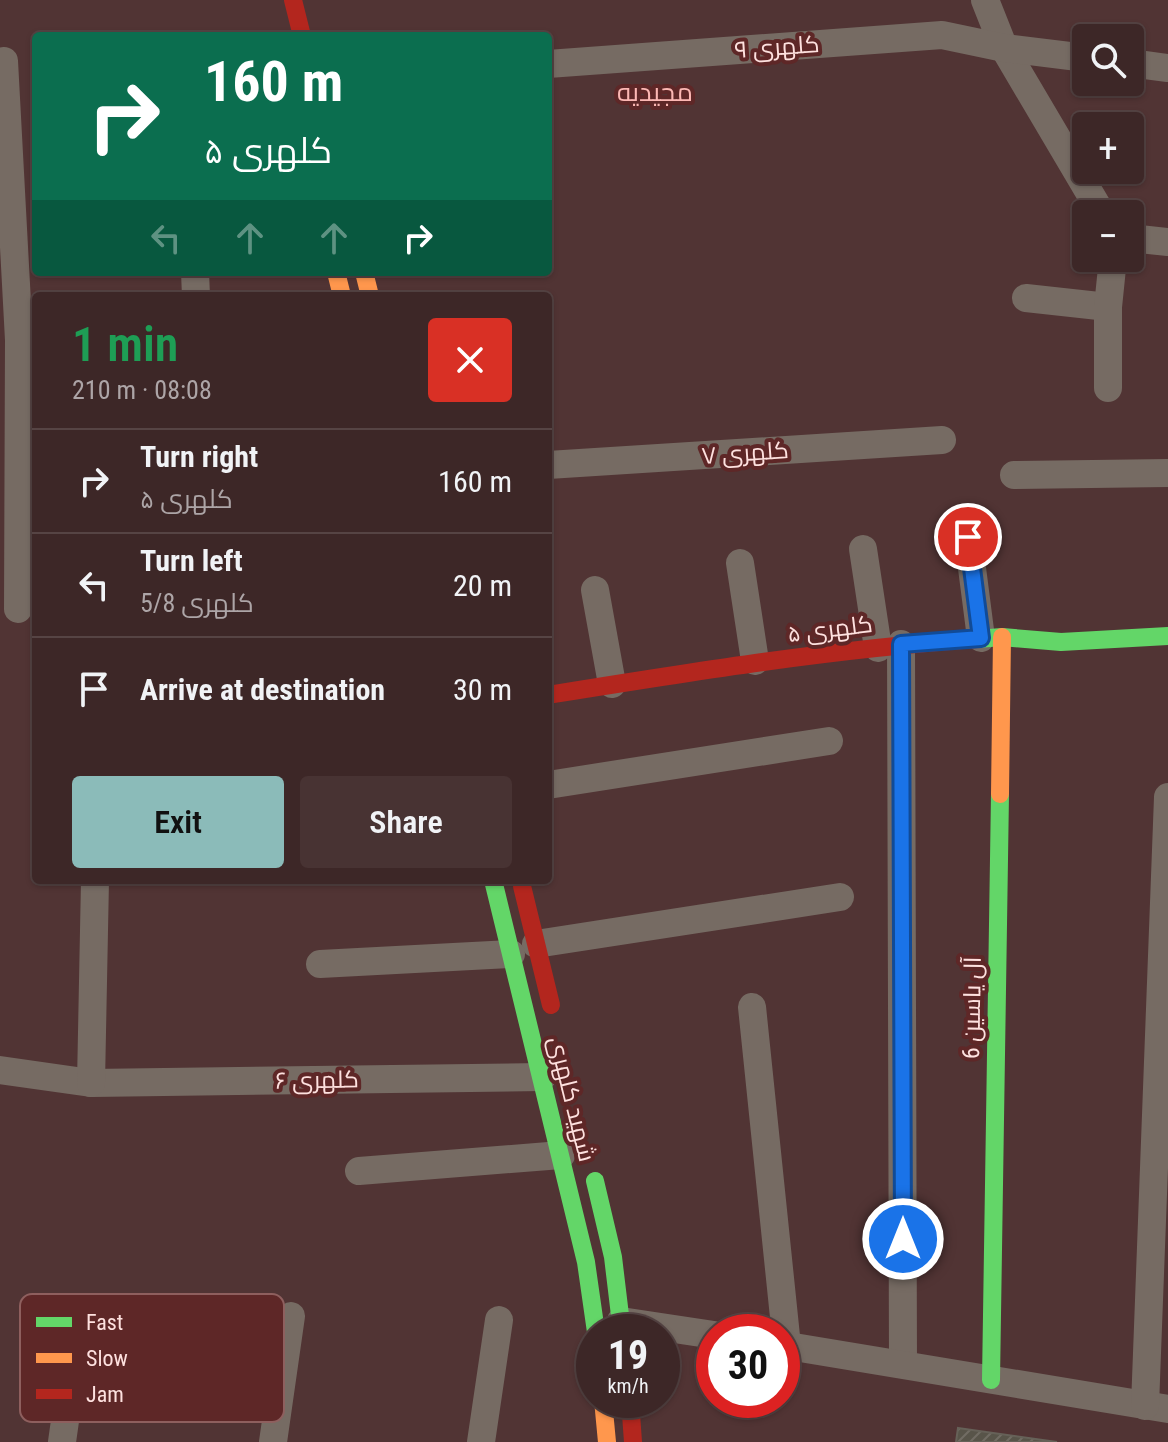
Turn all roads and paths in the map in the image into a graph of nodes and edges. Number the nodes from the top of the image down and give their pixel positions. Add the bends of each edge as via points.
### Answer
1 (293, 0) edge
2 (985, 0) edge
3 (301, 32) edge
4 (1004, 48) junction
5 (1072, 56) edge
6 (4, 61) dead end
7 (552, 64) edge
8 (1144, 65) edge
9 (1168, 68) edge
10 (1094, 200) edge
11 (1144, 239) edge
12 (1168, 242) edge
13 (1112, 272) edge
14 (1026, 298) dead end
15 (1108, 307) junction
16 (18, 340) edge
17 (1108, 388) dead end
18 (942, 440) dead end
19 (552, 465) edge
20 (1168, 473) edge
21 (1014, 475) dead end
22 (968, 537) dead end
23 (863, 549) dead end
24 (740, 563) dead end
25 (595, 590) dead end
26 (18, 609) dead end
27 (1168, 636) edge
28 (992, 638) junction
29 (889, 646) junction
30 (755, 661) junction
31 (612, 684) junction
32 (552, 694) edge
33 (829, 741) dead end
34 (552, 784) edge
35 (1168, 797) edge
36 (1167, 827) edge
37 (95, 884) edge
38 (495, 884) edge
39 (520, 884) edge
40 (840, 897) dead end
41 (524, 949) junction
42 (320, 964) dead end
43 (752, 1007) dead end
44 (554, 1017) dead end
45 (1164, 1018) edge
46 (0, 1070) edge
47 (542, 1077) junction
48 (91, 1083) junction
49 (561, 1155) junction
50 (591, 1164) dead end
51 (359, 1171) dead end
52 (1161, 1208) edge
53 (604, 1314) edge
54 (610, 1314) edge
55 (782, 1314) edge
56 (291, 1316) dead end
57 (499, 1320) dead end
58 (800, 1348) edge
59 (903, 1364) junction
60 (284, 1365) edge
61 (991, 1380) junction
62 (1157, 1408) edge
63 (605, 1418) edge
64 (631, 1418) edge
65 (65, 1422) edge
66 (276, 1422) edge
67 (62, 1442) edge
68 (273, 1442) edge
69 (481, 1442) edge
70 (607, 1442) edge
71 (633, 1442) edge

1 - 3 street
2 - 4 street
4 - 5 street, کلهری ۹
4 - 7 street, کلهری ۹ via 942,35
4 - 10 street
6 - 16 street
8 - 9 street
11 - 12 street
13 - 15 street
14 - 15 street
15 - 17 street
16 - 26 street
18 - 19 street, کلهری ۷
20 - 21 street
22 - 28 street
23 - 29 street
24 - 30 street
25 - 31 street
27 - 28 street, کلهری ۵ via 1061,642
28 - 29 street, کلهری ۵
28 - 61 street, آل یاسین 6
29 - 30 street, کلهری ۵
29 - 59 street
30 - 31 street, کلهری ۵
31 - 32 street, کلهری ۵
33 - 34 street
35 - 36 street
36 - 45 street
37 - 48 street
38 - 41 street, شهید کلهری
39 - 41 street, شهید کلهری
40 - 41 street
41 - 42 street
41 - 44 street, شهید کلهری
41 - 47 street, شهید کلهری
43 - 55 street
45 - 52 street
46 - 48 street, کلهری ۶
47 - 48 street, کلهری ۶
47 - 49 street, شهید کلهری
49 - 51 street
49 - 53 street, شهید کلهری via 586,1262
50 - 54 street, شهید کلهری via 613,1257
52 - 62 street
56 - 60 street
57 - 69 street
58 - 59 street
59 - 61 street
61 - 62 street
63 - 70 street
64 - 71 street
65 - 67 street
66 - 68 street

